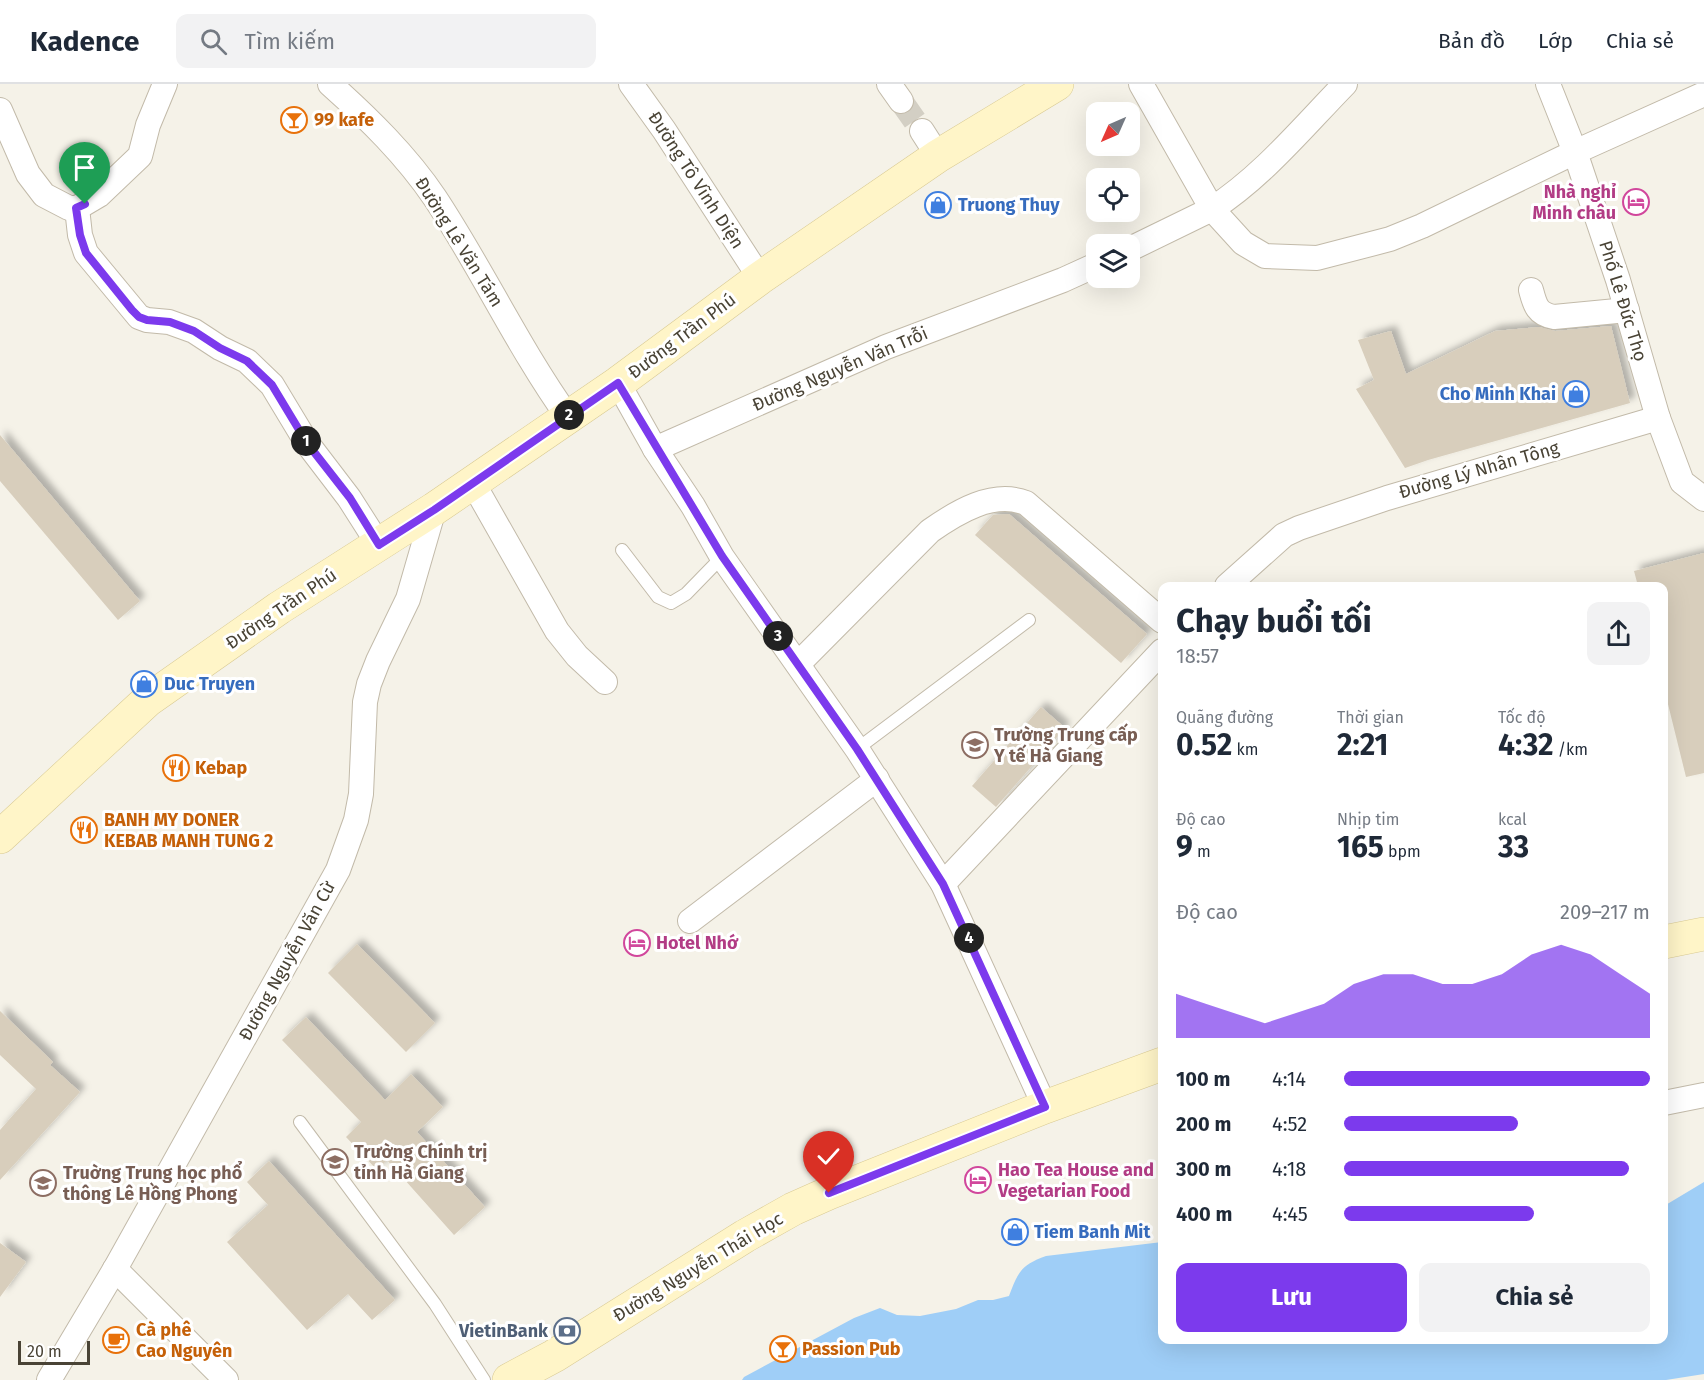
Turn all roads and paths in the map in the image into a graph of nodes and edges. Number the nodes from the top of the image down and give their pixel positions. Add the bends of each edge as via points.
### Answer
1 (165, 84) edge
2 (330, 84) edge
3 (631, 84) edge
4 (1057, 84) edge
5 (1141, 84) edge
6 (1345, 84) edge
7 (1548, 84) edge
8 (1704, 94) edge
9 (0, 110) edge
10 (1575, 152) junction
11 (76, 208) junction
12 (1212, 208) junction
13 (1140, 244) edge
14 (1086, 269) edge
15 (760, 278) junction
16 (1531, 290) dead end
17 (1627, 310) junction
18 (618, 383) junction
19 (568, 417) junction
20 (1658, 418) junction
21 (656, 449) junction
22 (473, 483) junction
23 (1704, 499) edge
24 (434, 510) junction
25 (379, 545) junction
26 (622, 550) dead end
27 (722, 556) junction
28 (1231, 582) edge
29 (1158, 618) edge
30 (1029, 620) dead end
31 (1158, 655) edge
32 (798, 664) junction
33 (605, 682) dead end
34 (857, 749) junction
35 (876, 778) junction
36 (0, 837) edge
37 (943, 884) junction
38 (690, 921) dead end
39 (1704, 934) edge
40 (1668, 941) edge
41 (1158, 1065) edge
42 (1704, 1095) edge
43 (1668, 1102) edge
44 (1045, 1107) junction
45 (300, 1122) dead end
46 (115, 1269) junction
47 (49, 1380) edge
48 (226, 1380) edge
49 (484, 1380) edge
50 (509, 1380) edge

1 - 11 street via 140,156 99,195
2 - 19 street, Đường Lê Văn Tám via 411,166 434,197 529,359
3 - 15 street, Đường Tô Vĩnh Diện
4 - 15 main road, Đường Trần Phú via 930,144
5 - 12 street
6 - 12 street via 1256,175
7 - 10 street, Phố Lê Đức Thọ
8 - 10 street
9 - 11 street via 28,174 44,195
10 - 12 street via 1422,226 1390,239 1317,258 1265,256 1243,243
10 - 17 street, Phố Lê Đức Thọ
11 - 25 street via 86,253 139,317 194,331 247,361 272,385 307,443 350,498
12 - 13 street
14 - 21 street, Đường Nguyễn Văn Trỗi via 886,347
15 - 18 main road, Đường Trần Phú
16 - 17 street via 1544,315
17 - 20 street, Phố Lê Đức Thọ
18 - 19 main road, Đường Trần Phú
18 - 21 street
19 - 22 main road, Đường Trần Phú
20 - 23 street via 1682,482
20 - 28 street, Đường Lý Nhân Tông via 1299,528 1284,535
21 - 27 street
22 - 24 main road, Đường Trần Phú
22 - 33 street via 557,631
24 - 25 main road, Đường Trần Phú
24 - 46 street, Đường Nguyễn Văn Cừ via 408,599 369,684 361,794 338,870
25 - 36 main road, Đường Trần Phú via 279,608 148,700
26 - 27 lane via 658,597 671,603 686,594
27 - 32 street
29 - 32 street via 1026,503 1002,499 972,506 930,531
30 - 34 lane
31 - 37 street
32 - 34 street
34 - 35 street
35 - 37 street
35 - 38 street
37 - 44 street
39 - 40 main road
41 - 44 main road, Đường Nguyễn Thái Học
42 - 43 street
44 - 50 main road, Đường Nguyễn Thái Học via 793,1209
45 - 49 lane via 435,1304
46 - 47 street, Đường Nguyễn Văn Cừ
46 - 48 street

